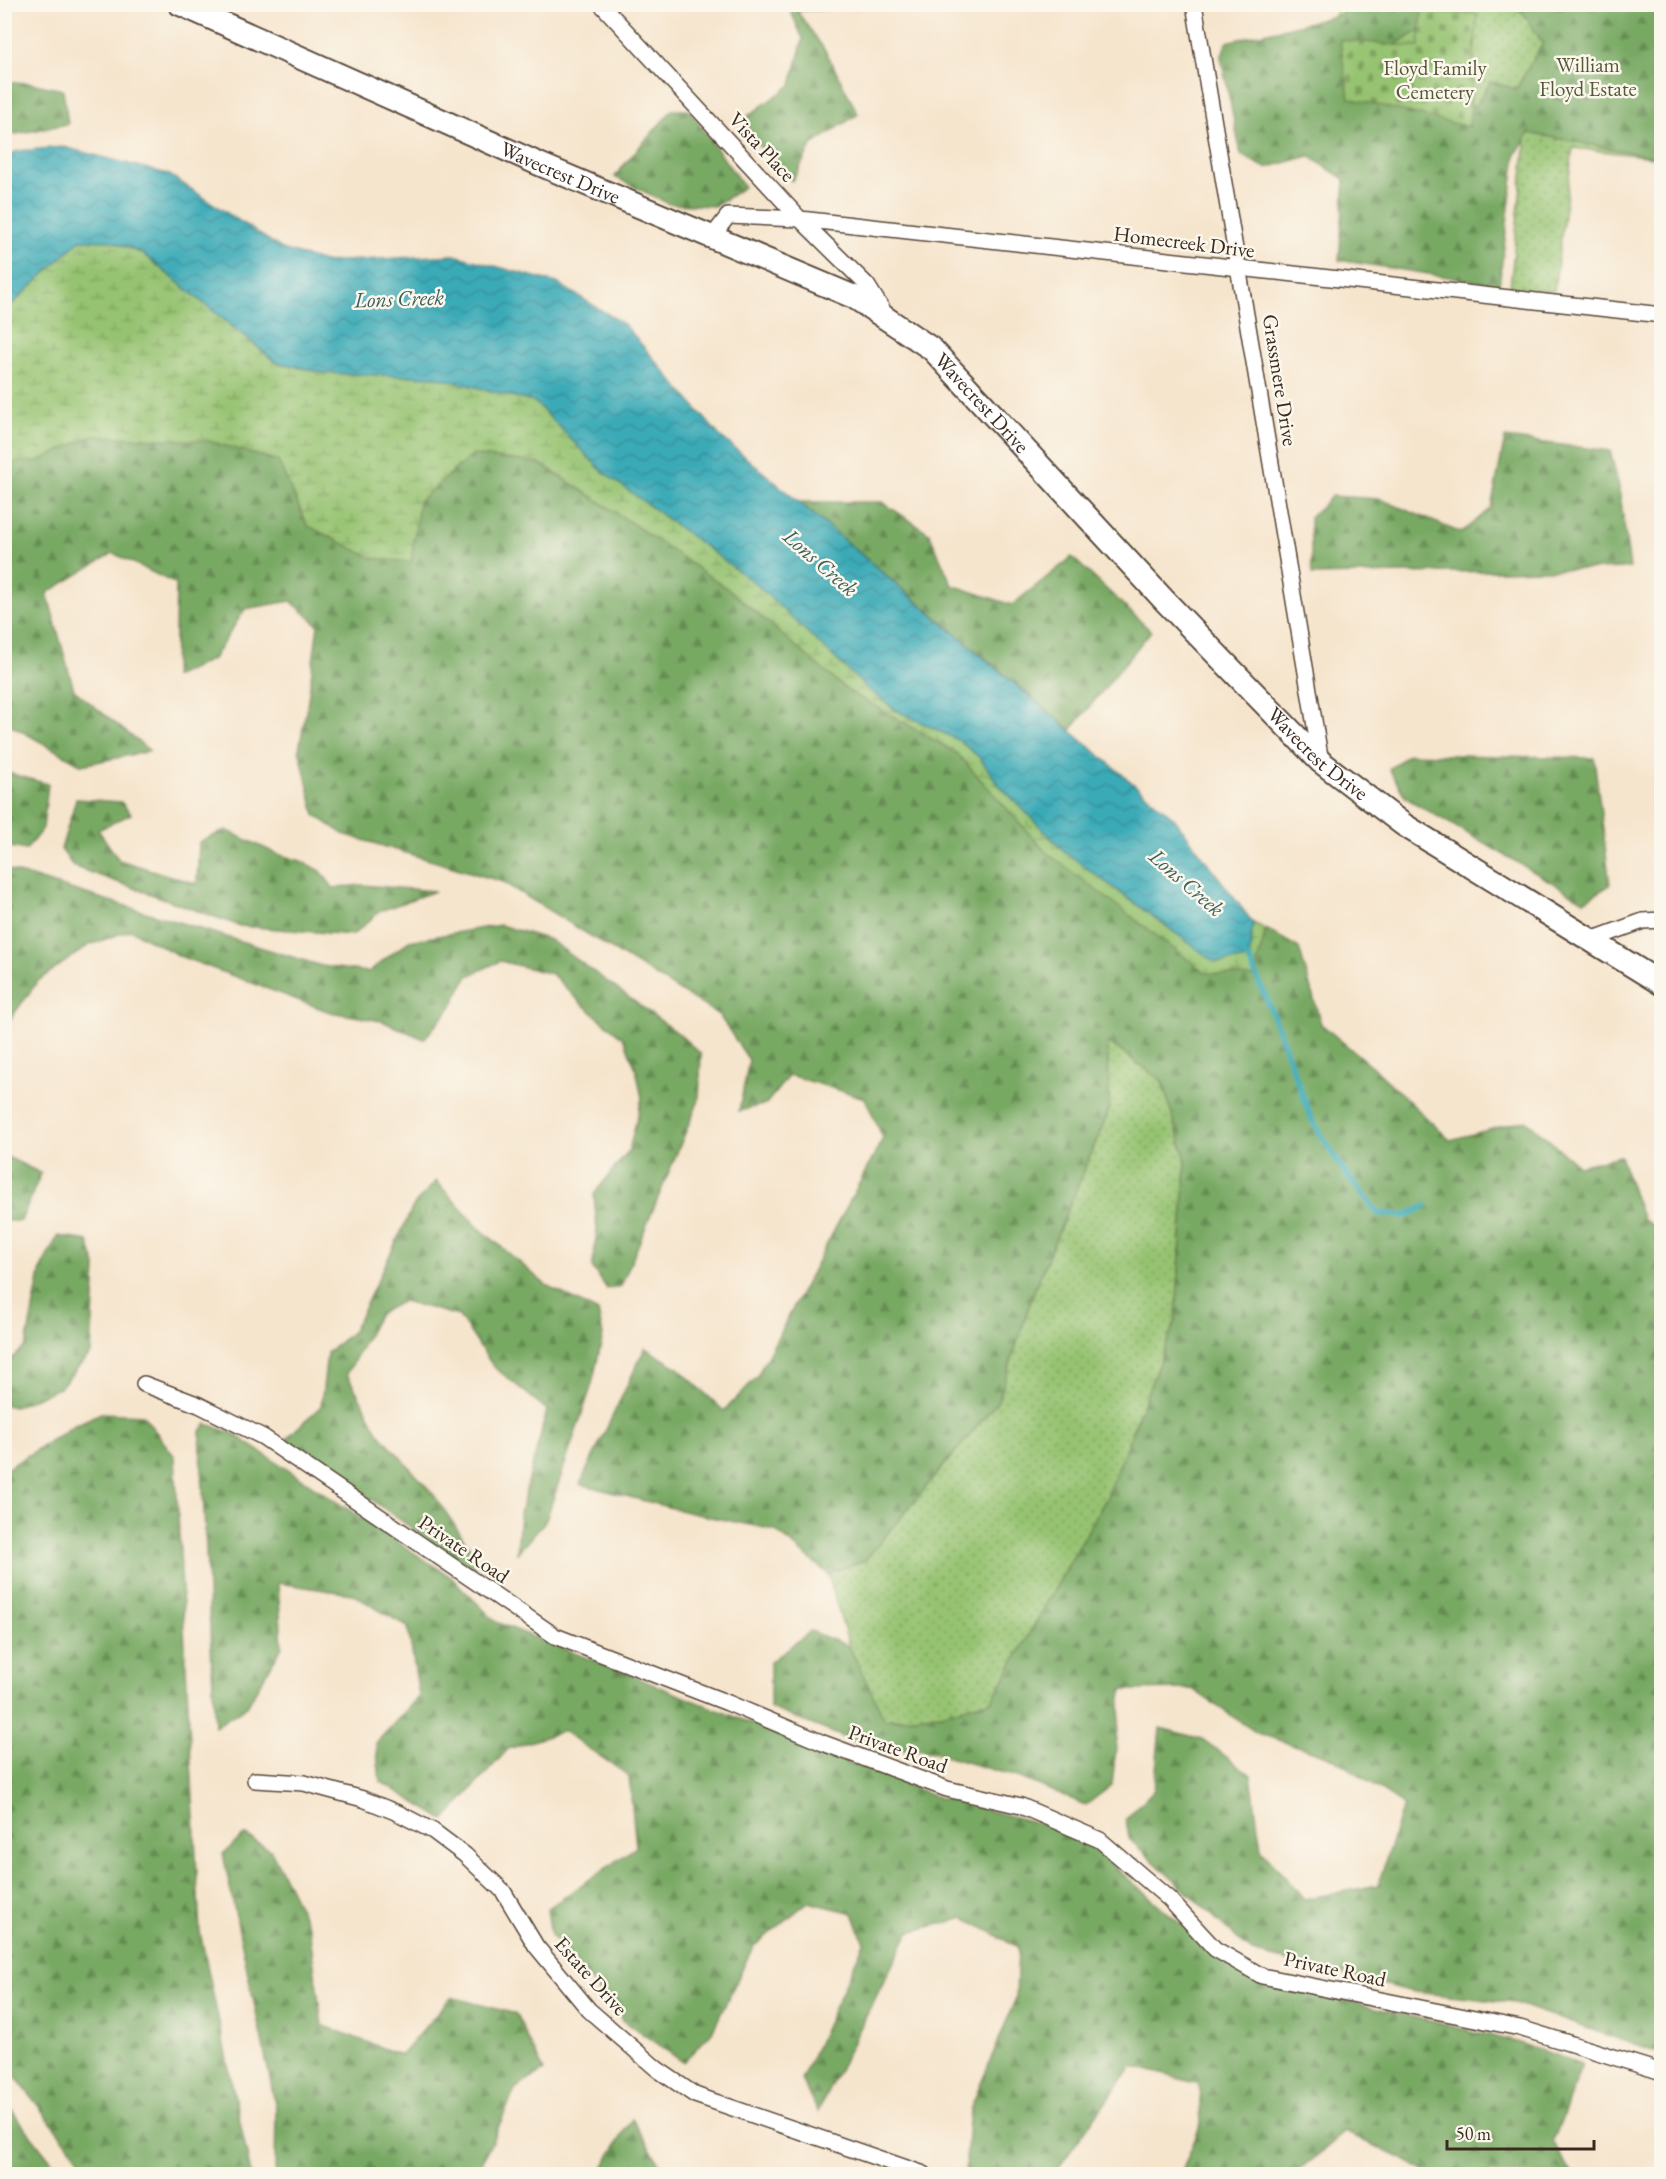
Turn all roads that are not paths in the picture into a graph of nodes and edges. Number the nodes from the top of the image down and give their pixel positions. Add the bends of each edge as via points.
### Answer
1 (180, 4) edge
2 (602, 4) edge
3 (1194, 4) edge
4 (800, 219) junction
5 (712, 237) junction
6 (1240, 269) junction
7 (1662, 315) edge
8 (888, 319) junction
9 (1322, 762) junction
10 (1662, 920) edge
11 (1591, 940) junction
12 (1662, 984) edge
13 (144, 1384) dead end
14 (255, 1780) dead end
15 (1662, 2072) edge
16 (924, 2175) edge

1 - 5 street, Wavecrest Drive
2 - 4 street, Vista Place
3 - 6 street, Grassmere Drive
4 - 5 street, Homecreek Drive via 728,216
4 - 6 street, Homecreek Drive
4 - 8 street, Vista Place via 867,285
5 - 8 street, Wavecrest Drive via 854,297
6 - 7 street, Homecreek Drive
6 - 9 street, Grassmere Drive
8 - 9 street, Wavecrest Drive via 932,349
9 - 11 street, Wavecrest Drive via 1404,825
10 - 11 street via 1643,921
11 - 12 street, Wavecrest Drive
13 - 15 street, Private Road via 263,1437 555,1636 843,1751 947,1789 1021,1806 1100,1839 1168,1899 1215,1949 1262,1976 1520,2028
14 - 16 street, Estate Drive via 304,1783 363,1798 441,1837 503,1891 536,1946 589,2010 657,2069 695,2095

